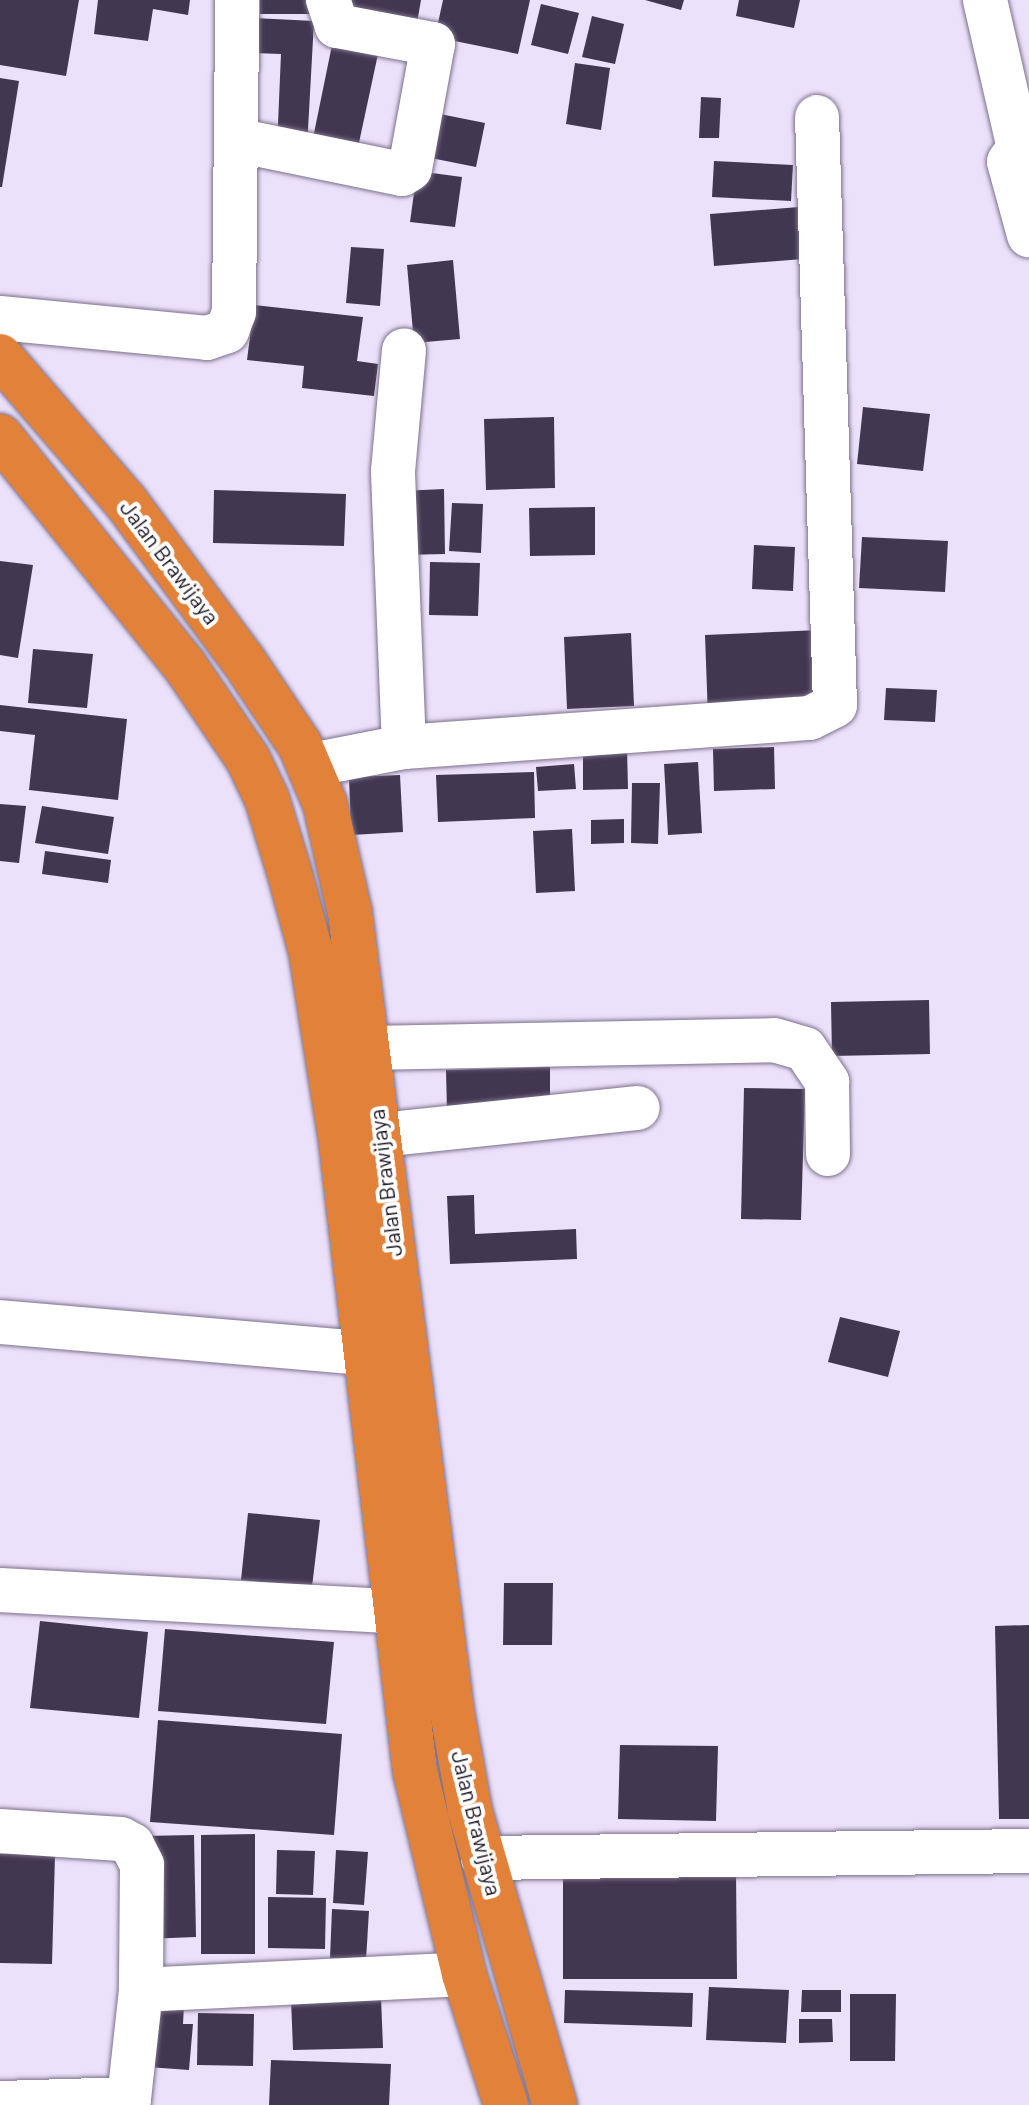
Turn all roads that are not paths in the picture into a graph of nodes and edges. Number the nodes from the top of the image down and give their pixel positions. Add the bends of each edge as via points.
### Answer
1 (237, 0) edge
2 (328, 0) edge
3 (985, 0) edge
4 (817, 117) dead end
5 (236, 140) junction
6 (1024, 147) edge
7 (1029, 235) edge
8 (0, 318) edge
9 (404, 350) dead end
10 (0, 356) edge
11 (0, 436) edge
12 (404, 747) junction
13 (311, 765) junction
14 (368, 1048) junction
15 (638, 1108) dead end
16 (380, 1135) junction
17 (828, 1154) dead end
18 (0, 1322) edge
19 (365, 1353) junction
20 (0, 1590) edge
21 (393, 1611) junction
22 (0, 1831) edge
23 (1029, 1851) edge
24 (483, 1858) junction
25 (464, 1974) junction
26 (141, 1990) junction
27 (0, 2103) edge
28 (506, 2105) edge
29 (555, 2105) edge

1 - 5 street
2 - 5 street via 337,26 433,44 410,169 402,174
3 - 6 street
4 - 12 street via 835,705 810,718
5 - 8 street via 234,312 227,331 207,338
6 - 7 street via 1009,162
9 - 12 street via 393,471
10 - 13 highway, Jalan Brawijaya via 126,502 243,660
11 - 19 highway, Jalan Brawijaya via 185,666 248,759 267,799 311,952 341,1142
12 - 13 street
13 - 14 highway, Jalan Brawijaya via 340,859
14 - 16 highway, Jalan Brawijaya
14 - 17 street via 774,1040 805,1049 827,1082
15 - 16 street
16 - 24 highway, Jalan Brawijaya via 452,1712
18 - 19 street
19 - 21 highway, Jalan Brawijaya
20 - 21 street
21 - 25 highway, Jalan Brawijaya via 415,1771
22 - 26 street via 121,1839 132,1845 142,1865
23 - 24 street
24 - 29 highway, Jalan Brawijaya
25 - 26 street
25 - 28 highway, Jalan Brawijaya
26 - 27 street via 129,2099

